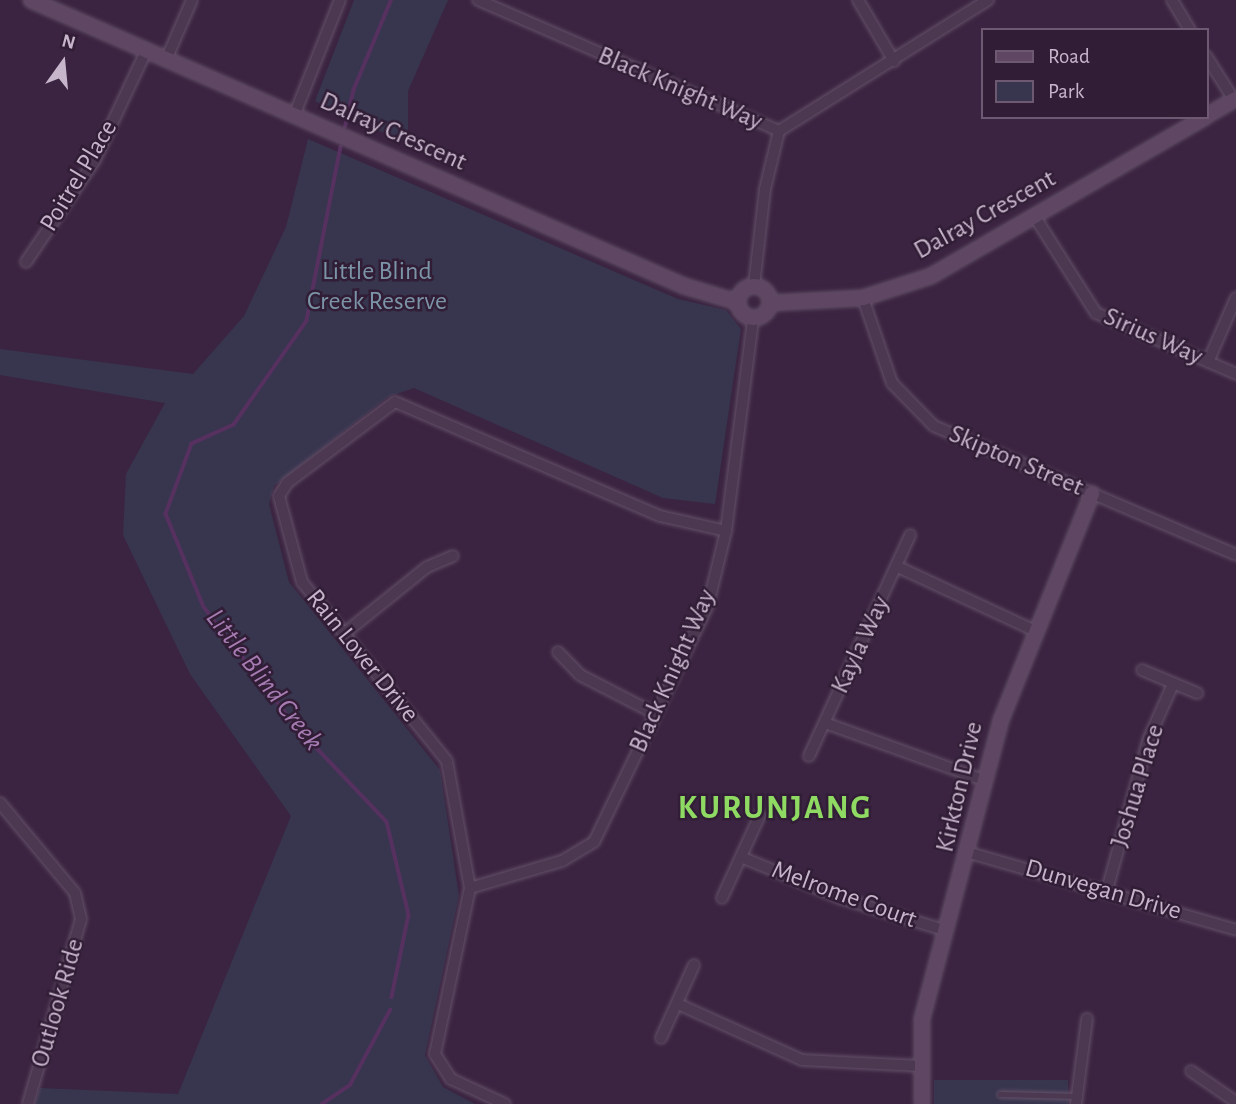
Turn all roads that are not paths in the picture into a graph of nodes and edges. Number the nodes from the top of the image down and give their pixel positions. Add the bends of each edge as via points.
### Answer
1 (33, 0) edge
2 (192, 0) edge
3 (340, 0) edge
4 (478, 0) edge
5 (858, 0) edge
6 (988, 0) edge
7 (1172, 0) edge
8 (1189, 28) edge
9 (146, 51) junction
10 (1208, 59) edge
11 (166, 60) junction
12 (894, 61) junction
13 (1235, 99) edge
14 (1208, 115) edge
15 (294, 116) junction
16 (1202, 119) edge
17 (779, 131) junction
18 (1035, 217) junction
19 (26, 262) dead end
20 (754, 286) junction
21 (863, 298) junction
22 (1236, 298) edge
23 (737, 302) junction
24 (771, 303) junction
25 (753, 319) junction
26 (1208, 362) junction
27 (1236, 374) edge
28 (1092, 494) junction
29 (726, 531) junction
30 (910, 535) dead end
31 (1236, 555) edge
32 (453, 556) dead end
33 (898, 567) junction
34 (1034, 630) junction
35 (345, 633) junction
36 (558, 652) dead end
37 (1142, 670) dead end
38 (1173, 684) junction
39 (1197, 693) dead end
40 (656, 715) junction
41 (825, 723) junction
42 (809, 756) dead end
43 (986, 781) junction
44 (0, 803) edge
45 (760, 815) dead end
46 (970, 853) junction
47 (741, 857) junction
48 (470, 888) junction
49 (1107, 890) junction
50 (722, 898) dead end
51 (1235, 927) edge
52 (947, 931) junction
53 (694, 965) dead end
54 (678, 1004) junction
55 (1087, 1018) dead end
56 (661, 1038) dead end
57 (920, 1066) junction
58 (1191, 1072) dead end
59 (1000, 1094) dead end
60 (1076, 1100) edge
61 (1236, 1102) edge
62 (28, 1104) edge
63 (505, 1104) edge
64 (922, 1104) edge

1 - 9 street, Dalray Crescent
2 - 11 street
3 - 15 street
4 - 17 street, Black Knight Way
5 - 12 street
6 - 12 street
7 - 8 street
9 - 11 street, Dalray Crescent
9 - 19 street, Poitrel Place via 95,160
10 - 13 street
11 - 15 street, Dalray Crescent
12 - 17 street
13 - 14 street, Dalray Crescent
15 - 23 street, Dalray Crescent via 684,286
16 - 18 street, Dalray Crescent
17 - 20 street, Black Knight Way
18 - 21 street, Dalray Crescent via 931,276
18 - 26 street, Sirius Way via 1096,313
20 - 23 street
20 - 24 street
21 - 24 street, Dalray Crescent
21 - 28 street, Skipton Street via 892,383 905,402 934,426
22 - 26 street
23 - 25 street
24 - 25 street
25 - 29 street, Black Knight Way
26 - 27 street, Sirius Way
28 - 31 street, Skipton Street
28 - 34 street, Kirkton Drive
29 - 35 street, Rain Lover Drive via 660,516 395,401 287,483 279,496 302,582
29 - 40 street, Black Knight Way via 708,605
30 - 33 street, Kayla Way
32 - 35 street via 426,567
33 - 34 street, Kayla Way
33 - 41 street, Kayla Way
34 - 43 street, Kirkton Drive
35 - 48 street, Rain Lover Drive via 447,761
36 - 40 street via 580,675
37 - 38 street
38 - 39 street
38 - 49 street, Joshua Place via 1149,738
40 - 48 street, Black Knight Way via 594,842 562,860
41 - 42 street, Kayla Way
41 - 43 street, Kayla Way
43 - 46 street, Kirkton Drive
44 - 62 street, Outlook Ride via 75,893 81,919
45 - 47 street, Melrome Court
46 - 49 street, Dunvegan Drive
46 - 52 street, Kirkton Drive
47 - 50 street, Melrome Court
47 - 52 street, Melrome Court via 840,898
48 - 63 street, Rain Lover Drive via 435,1054 451,1079
49 - 51 street, Dunvegan Drive
52 - 57 street, Kirkton Drive via 922,1018
53 - 54 street
54 - 56 street
54 - 57 street via 802,1060
55 - 60 street
57 - 64 street, Kirkton Drive
58 - 61 street
59 - 60 lane

